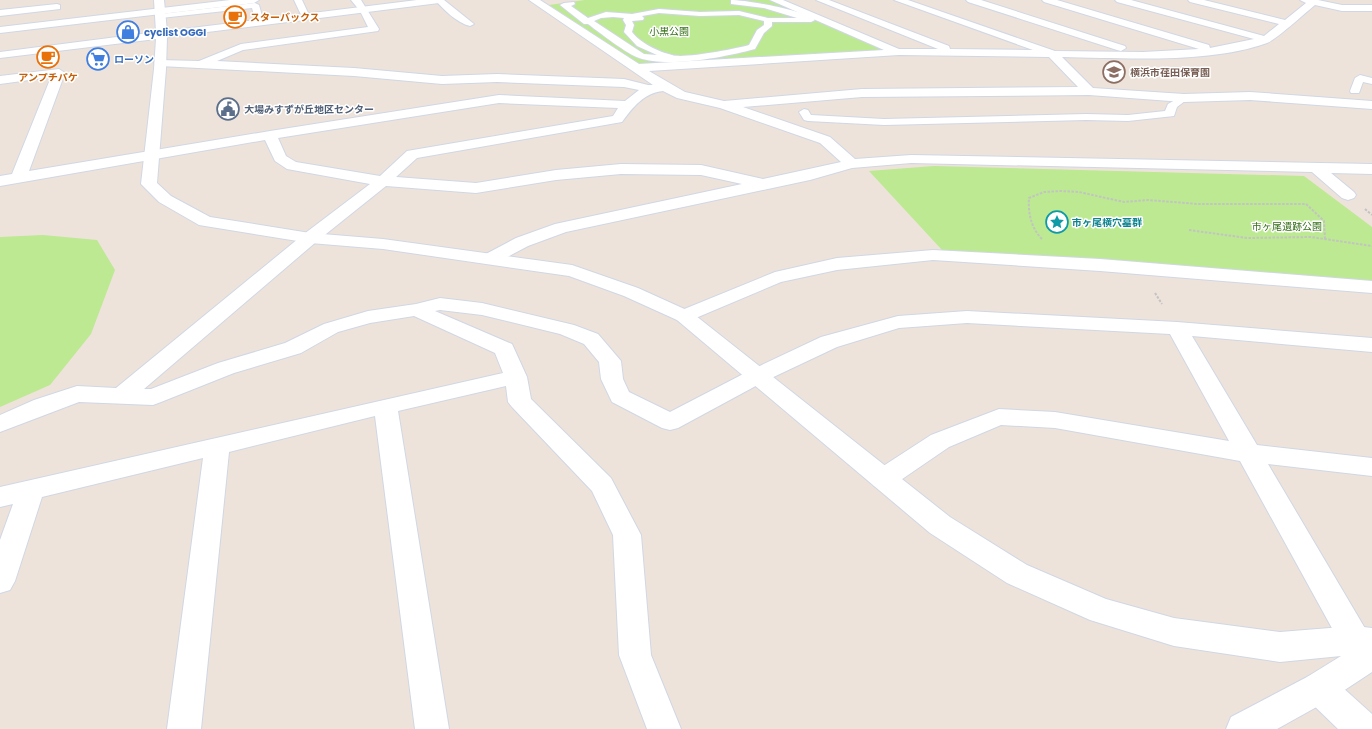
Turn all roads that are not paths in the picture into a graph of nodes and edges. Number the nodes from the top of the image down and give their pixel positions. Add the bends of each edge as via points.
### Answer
1 (159, 0) edge
2 (254, 0) edge
3 (298, 0) edge
4 (356, 0) edge
5 (440, 0) edge
6 (534, 0) edge
7 (775, 0) edge
8 (899, 0) edge
9 (971, 0) edge
10 (1047, 0) edge
11 (1120, 0) edge
12 (1193, 0) edge
13 (816, 1) edge
14 (1309, 1) edge
15 (731, 2) edge
16 (58, 4) edge
17 (571, 4) dead end
18 (787, 5) junction
19 (698, 6) dead end
20 (1372, 8) edge
21 (364, 10) junction
22 (664, 11) junction
23 (0, 13) edge
24 (306, 17) junction
25 (584, 17) junction
26 (631, 17) junction
27 (560, 18) junction
28 (648, 19) dead end
29 (768, 20) junction
30 (161, 21) junction
31 (51, 24) junction
32 (257, 24) junction
33 (470, 24) dead end
34 (1286, 24) junction
35 (0, 30) edge
36 (1265, 40) junction
37 (728, 47) dead end
38 (741, 50) junction
39 (1219, 51) junction
40 (899, 52) junction
41 (958, 53) junction
42 (1051, 53) junction
43 (0, 55) edge
44 (1143, 55) junction
45 (669, 57) junction
46 (160, 63) junction
47 (201, 64) junction
48 (637, 68) junction
49 (0, 80) edge
50 (1372, 81) edge
51 (666, 87) junction
52 (648, 89) junction
53 (1089, 91) junction
54 (1355, 91) dead end
55 (1184, 98) junction
56 (628, 105) junction
57 (724, 105) junction
58 (1372, 105) edge
59 (804, 112) dead end
60 (270, 135) junction
61 (150, 156) junction
62 (852, 164) junction
63 (1316, 168) junction
64 (1372, 169) edge
65 (19, 177) junction
66 (0, 181) edge
67 (383, 181) junction
68 (762, 184) junction
69 (1348, 195) dead end
70 (310, 238) junction
71 (490, 259) junction
72 (1372, 288) edge
73 (416, 310) junction
74 (684, 316) junction
75 (1177, 328) junction
76 (1372, 345) edge
77 (757, 376) junction
78 (516, 377) junction
79 (122, 395) junction
80 (385, 406) junction
81 (0, 424) edge
82 (217, 445) junction
83 (1248, 453) junction
84 (1372, 467) edge
85 (883, 479) junction
86 (31, 490) junction
87 (0, 497) edge
88 (0, 581) edge
89 (1366, 646) edge
90 (1319, 688) junction
91 (184, 729) edge
92 (432, 729) edge
93 (664, 729) edge
94 (1243, 729) edge
95 (1363, 729) edge

1 - 30 street
2 - 30 street
3 - 24 lane
4 - 21 street
5 - 21 street
5 - 33 lane via 458,17
6 - 27 street
7 - 18 street
8 - 42 street
9 - 44 street
10 - 39 street
11 - 36 street
12 - 34 street
13 - 18 street
13 - 41 street
14 - 20 street via 1342,8
14 - 34 street
15 - 19 lane
15 - 22 lane via 725,7 706,10
15 - 29 lane via 768,6 811,20
16 - 23 street
16 - 31 street
17 - 25 lane via 564,6
18 - 40 street
21 - 24 street
21 - 47 street via 374,29 241,47
22 - 26 lane via 647,12
22 - 29 lane via 739,13
24 - 32 street
25 - 26 lane via 609,13
25 - 27 lane
25 - 45 lane via 641,56
26 - 28 lane
26 - 45 lane via 626,20 630,25 630,37 640,45
27 - 48 street
29 - 38 lane via 768,26 760,32 752,47
30 - 31 street
30 - 32 street
30 - 32 lane via 248,10
30 - 43 street
30 - 46 street
31 - 35 street
34 - 36 street
36 - 39 street
37 - 38 lane
38 - 45 lane
39 - 44 street
40 - 41 street
40 - 45 street
41 - 42 street
42 - 44 street
42 - 53 street
45 - 48 street
46 - 47 street
46 - 61 street
47 - 52 street via 354,72 442,80 497,78 624,82
48 - 51 street
49 - 65 street via 59,73
50 - 54 lane via 1360,78
51 - 52 street
51 - 57 street via 681,95
52 - 56 street
53 - 55 street
53 - 57 street via 862,93
55 - 58 street via 1250,96
55 - 59 lane via 1172,106 1170,114 1128,118 1086,116 884,122 808,118
56 - 60 street via 499,99
56 - 67 street via 617,119 412,154
57 - 62 street via 825,140
60 - 61 street
60 - 67 street via 280,158 292,166
61 - 65 street
61 - 70 street via 149,184 165,199 205,221
62 - 63 street via 911,159
62 - 68 street
63 - 64 street
63 - 69 street
65 - 66 street
67 - 68 street via 476,188 556,175 621,169 701,170
67 - 70 street
68 - 71 street via 561,228 522,242
70 - 71 street via 383,244
70 - 79 street
71 - 74 street via 572,271 631,292
72 - 74 street via 933,255 838,264 775,278
73 - 77 street via 440,304 482,309 567,330 591,339 610,362 612,378 620,398 670,422
73 - 78 street via 504,349
73 - 79 street via 368,317 331,328 293,348 226,368 153,397
74 - 77 street
75 - 76 street
75 - 77 street via 967,317 898,322 828,342
75 - 83 street
77 - 85 street
78 - 80 street
78 - 93 street via 520,402 602,485 627,535 635,655
79 - 81 street via 77,394
80 - 82 street
80 - 92 street
82 - 86 street
82 - 91 street
83 - 84 street
83 - 85 street via 1055,420 999,418 940,441
83 - 89 street
85 - 89 street via 940,525 1018,574 1101,611 1174,632 1280,648
86 - 87 street
86 - 88 street
89 - 90 street
90 - 94 street
90 - 95 street

